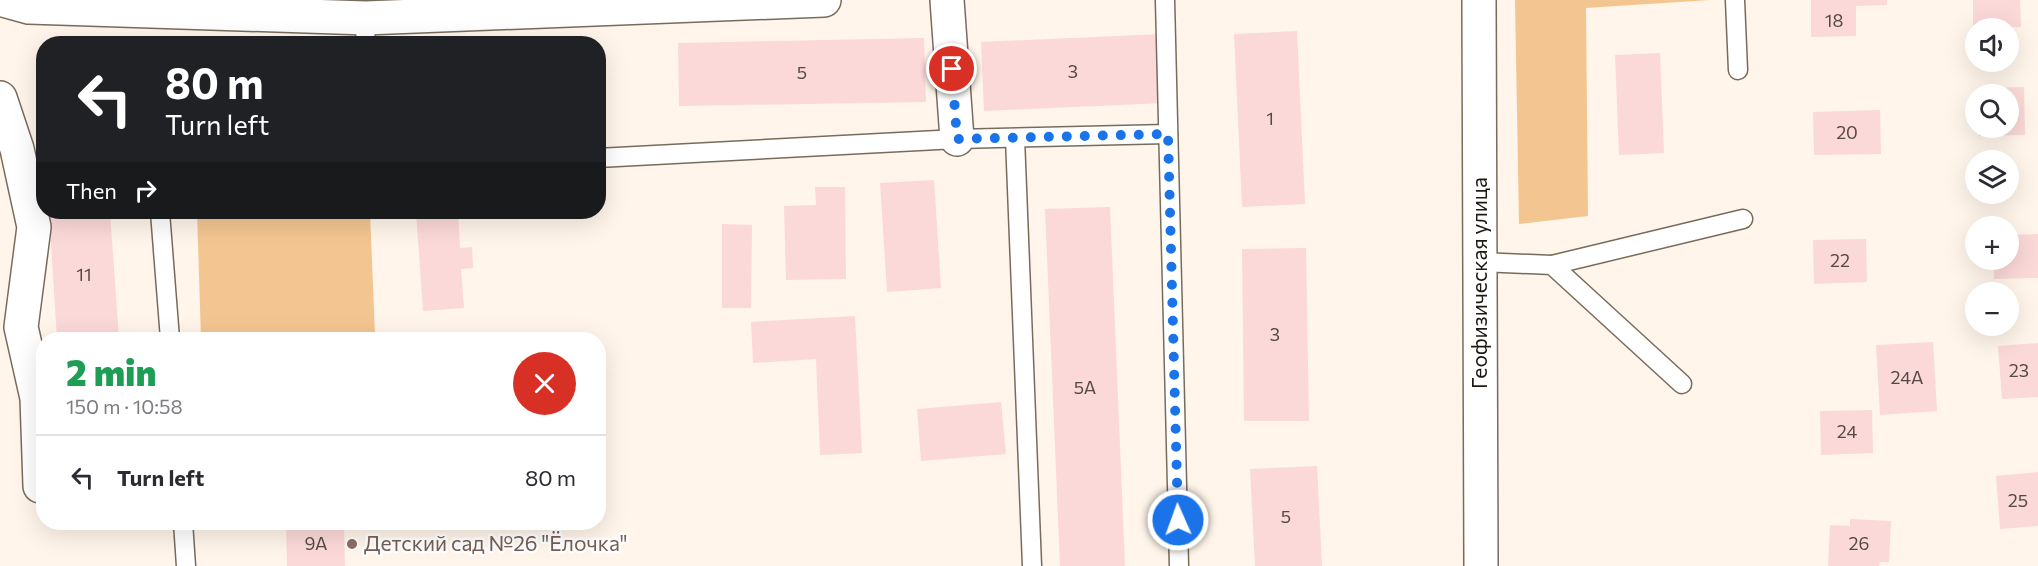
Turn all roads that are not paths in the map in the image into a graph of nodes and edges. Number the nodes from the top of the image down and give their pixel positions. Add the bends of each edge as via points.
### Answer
1 (824, 0) edge
2 (947, 0) edge
3 (1164, 0) edge
4 (1479, 0) edge
5 (1735, 0) edge
6 (16, 3) edge
7 (365, 21) edge
8 (1738, 70) dead end
9 (0, 98) edge
10 (1168, 134) junction
11 (1015, 138) junction
12 (957, 139) junction
13 (606, 158) edge
14 (161, 219) edge
15 (1743, 219) dead end
16 (1480, 262) junction
17 (1552, 265) junction
18 (169, 332) edge
19 (1683, 384) dead end
20 (36, 394) edge
21 (184, 530) edge
22 (186, 566) edge
23 (1032, 566) edge
24 (1179, 566) edge
25 (1481, 566) edge

1 - 7 street
2 - 12 street
3 - 10 lane
4 - 16 street, Геофизическая улица
5 - 8 lane
6 - 7 street
9 - 20 street via 17,149 34,227 21,327
10 - 11 lane
10 - 24 lane
11 - 12 lane
11 - 23 lane
12 - 13 lane
14 - 18 lane
15 - 17 lane
16 - 17 lane
16 - 25 street, Геофизическая улица
17 - 19 lane
21 - 22 lane

